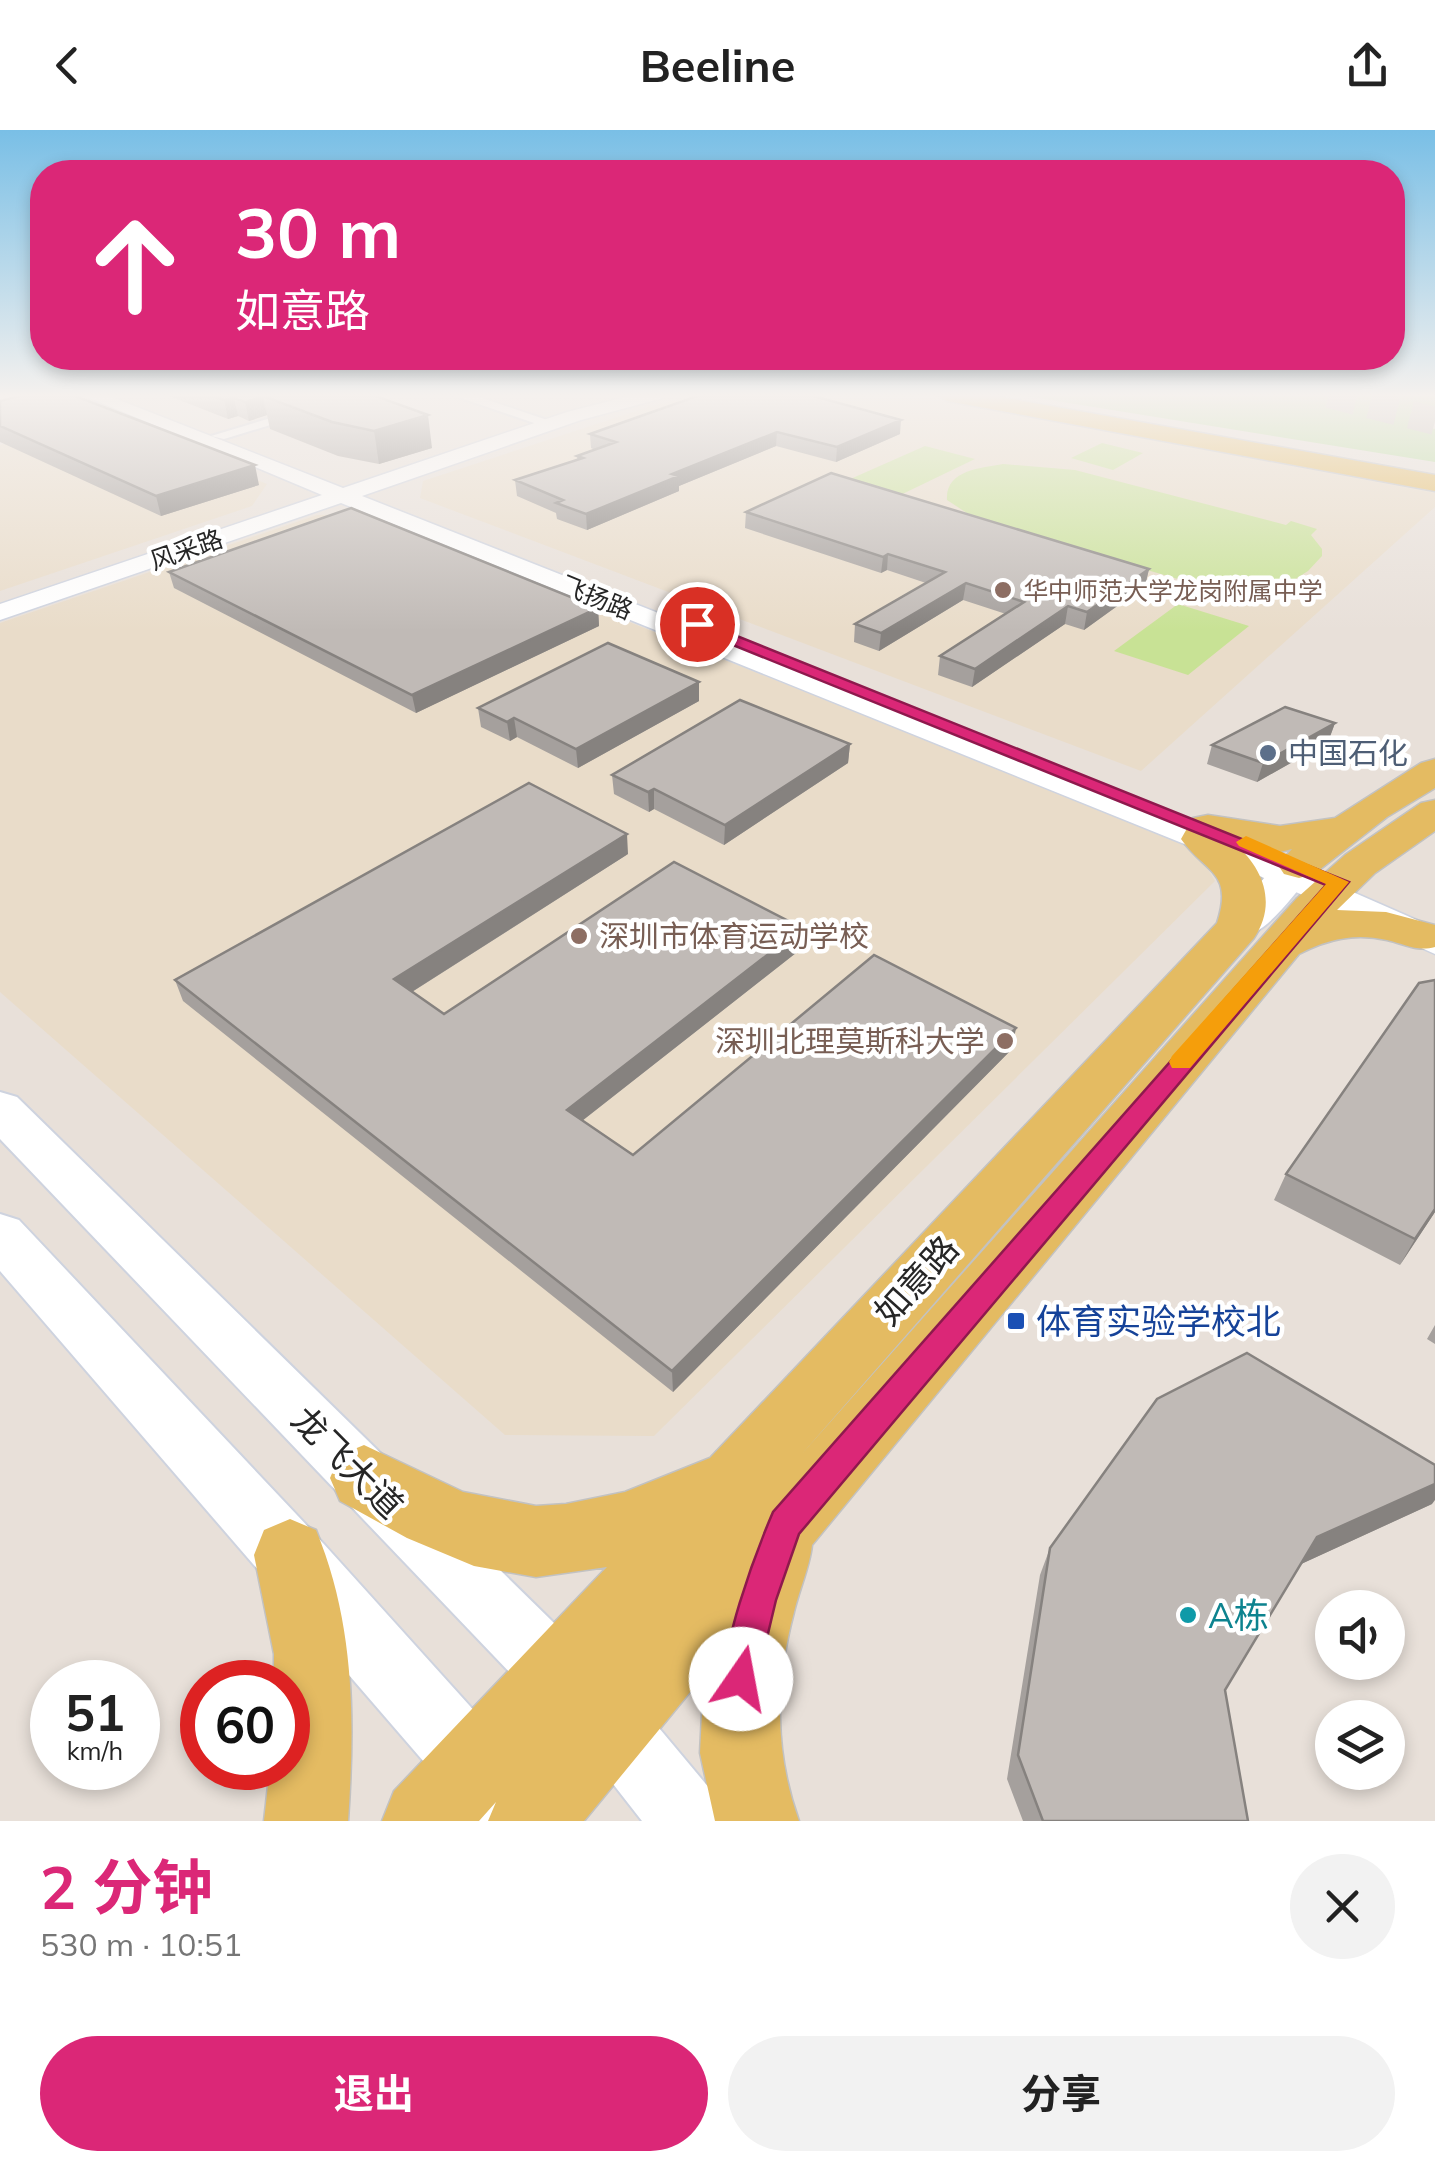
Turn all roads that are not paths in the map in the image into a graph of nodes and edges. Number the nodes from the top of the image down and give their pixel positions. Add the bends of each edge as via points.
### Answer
1 (295, 473) edge
2 (302, 473) edge
3 (398, 473) edge
4 (403, 473) edge
5 (1402, 473) edge
6 (1403, 473) edge
7 (1431, 478) edge
8 (345, 492) junction
9 (0, 604) edge
10 (0, 612) edge
11 (1435, 772) edge
12 (1435, 812) edge
13 (1205, 833) junction
14 (1330, 865) junction
15 (1430, 932) edge
16 (1260, 937) junction
17 (0, 1109) edge
18 (0, 1235) edge
19 (364, 1478) junction
20 (760, 1501) junction
21 (290, 1555) junction
22 (558, 1674) junction
23 (611, 1728) junction
24 (474, 1766) junction
25 (306, 1821) edge
26 (424, 1821) edge
27 (527, 1821) edge
28 (689, 1821) edge
29 (757, 1821) edge

1 - 8 street, 飞扬路
2 - 8 street, 飞扬路
3 - 8 street, 风采路
4 - 8 street, 风采路
5 - 7 main road
6 - 7 main road
8 - 9 street, 风采路
8 - 10 street, 风采路
8 - 13 street, 飞扬路
11 - 14 main road, 如意路
12 - 14 main road, 如意路
13 - 14 street, 飞扬路
13 - 14 main road via 1280,839
13 - 16 main road via 1240,877
14 - 15 street, 飞扬路
14 - 15 main road via 1378,862 1395,899
14 - 16 main road, 如意路
15 - 16 main road via 1351,922
16 - 20 main road, 如意路
17 - 19 main road, 龙飞大道
18 - 21 main road
19 - 20 main road via 475,1531 545,1542
19 - 22 main road, 龙飞大道
20 - 22 main road, 如意路
20 - 23 main road, 如意路
20 - 29 main road via 758,1600 741,1679 738,1739
21 - 24 main road
21 - 25 main road via 312,1654
22 - 23 main road, 龙飞大道
22 - 24 main road, 如意路
23 - 27 main road, 如意路
23 - 28 main road, 龙飞大道
24 - 26 main road, 如意路
24 - 27 main road

